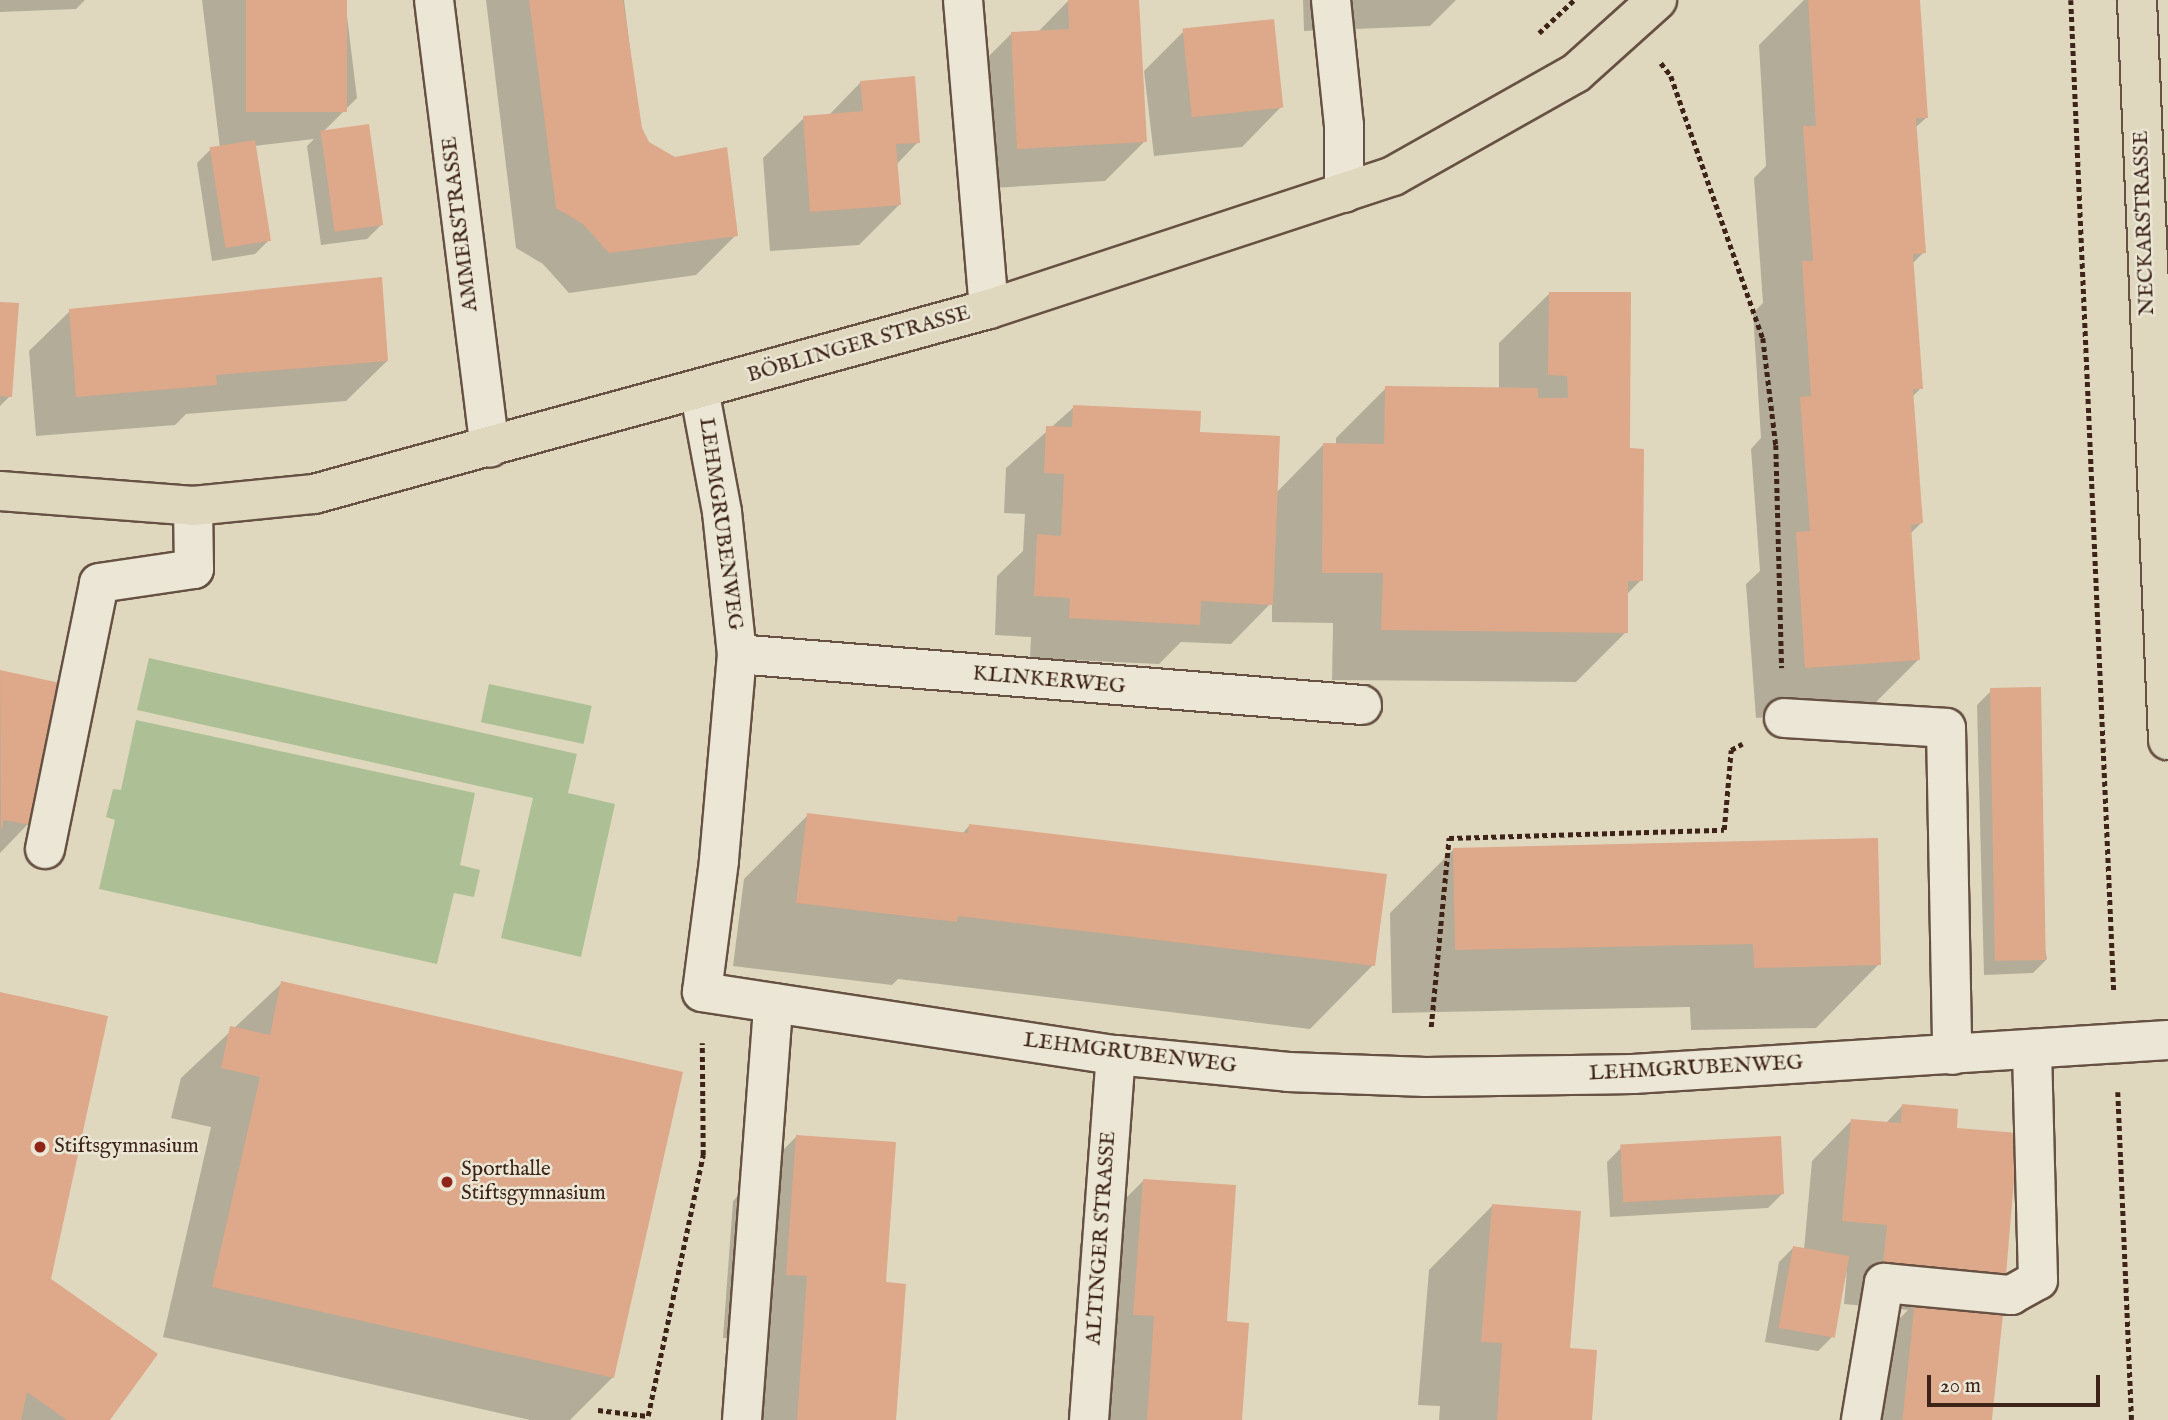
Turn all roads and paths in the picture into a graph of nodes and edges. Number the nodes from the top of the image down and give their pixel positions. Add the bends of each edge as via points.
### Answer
1 (434, 0) edge
2 (963, 0) edge
3 (1331, 0) edge
4 (1657, 0) edge
5 (2071, 0) edge
6 (2137, 0) edge
7 (1631, 27) junction
8 (1345, 193) junction
9 (989, 309) junction
10 (2159, 367) edge
11 (699, 389) junction
12 (490, 448) junction
13 (0, 491) edge
14 (193, 506) junction
15 (2165, 645) edge
16 (737, 654) junction
17 (1362, 705) dead end
18 (1784, 718) junction
19 (2168, 740) edge
20 (45, 849) dead end
21 (702, 992) junction
22 (773, 1003) junction
23 (2168, 1040) edge
24 (2116, 1043) junction
25 (2032, 1049) junction
26 (1116, 1055) junction
27 (1952, 1055) junction
28 (1426, 1077) junction
29 (598, 1410) dead end
30 (742, 1420) edge
31 (1089, 1420) edge
32 (1861, 1420) edge
33 (2132, 1420) edge

1 - 12 street, AMMERSTRASSE
2 - 9 street
3 - 8 street via 1344,125
4 - 7 main road, BÖBLINGER STRASSE
5 - 24 path
6 - 10 main road, NECKARSTRASSE
7 - 8 main road, BÖBLINGER STRASSE via 1576,73 1497,121 1393,176
7 - 18 path via 1671,76 1763,338 1776,445
8 - 9 main road, BÖBLINGER STRASSE
9 - 11 main road, BÖBLINGER STRASSE
10 - 15 main road, NECKARSTRASSE
11 - 12 main road, BÖBLINGER STRASSE
11 - 16 street, LEHMGRUBENWEG via 732,584
12 - 14 main road, BÖBLINGER STRASSE via 314,494
13 - 14 main road, BÖBLINGER STRASSE
14 - 20 street via 194,569 99,583
15 - 19 main road, NECKARSTRASSE
16 - 17 street, KLINKERWEG
16 - 21 street, LEHMGRUBENWEG
18 - 27 street via 1946,728
18 - 28 path via 1731,750 1724,830 1448,838
21 - 22 street, LEHMGRUBENWEG
21 - 29 path via 703,1155 648,1416
22 - 26 street, LEHMGRUBENWEG
22 - 30 street
23 - 24 street, LEHMGRUBENWEG
24 - 25 street, LEHMGRUBENWEG
24 - 33 path
25 - 27 street, LEHMGRUBENWEG
25 - 32 street via 2038,1280 2011,1294 1884,1283
26 - 28 street, LEHMGRUBENWEG via 1287,1072
26 - 31 street, ALTINGER STRASSE
27 - 28 street, LEHMGRUBENWEG via 1633,1074

